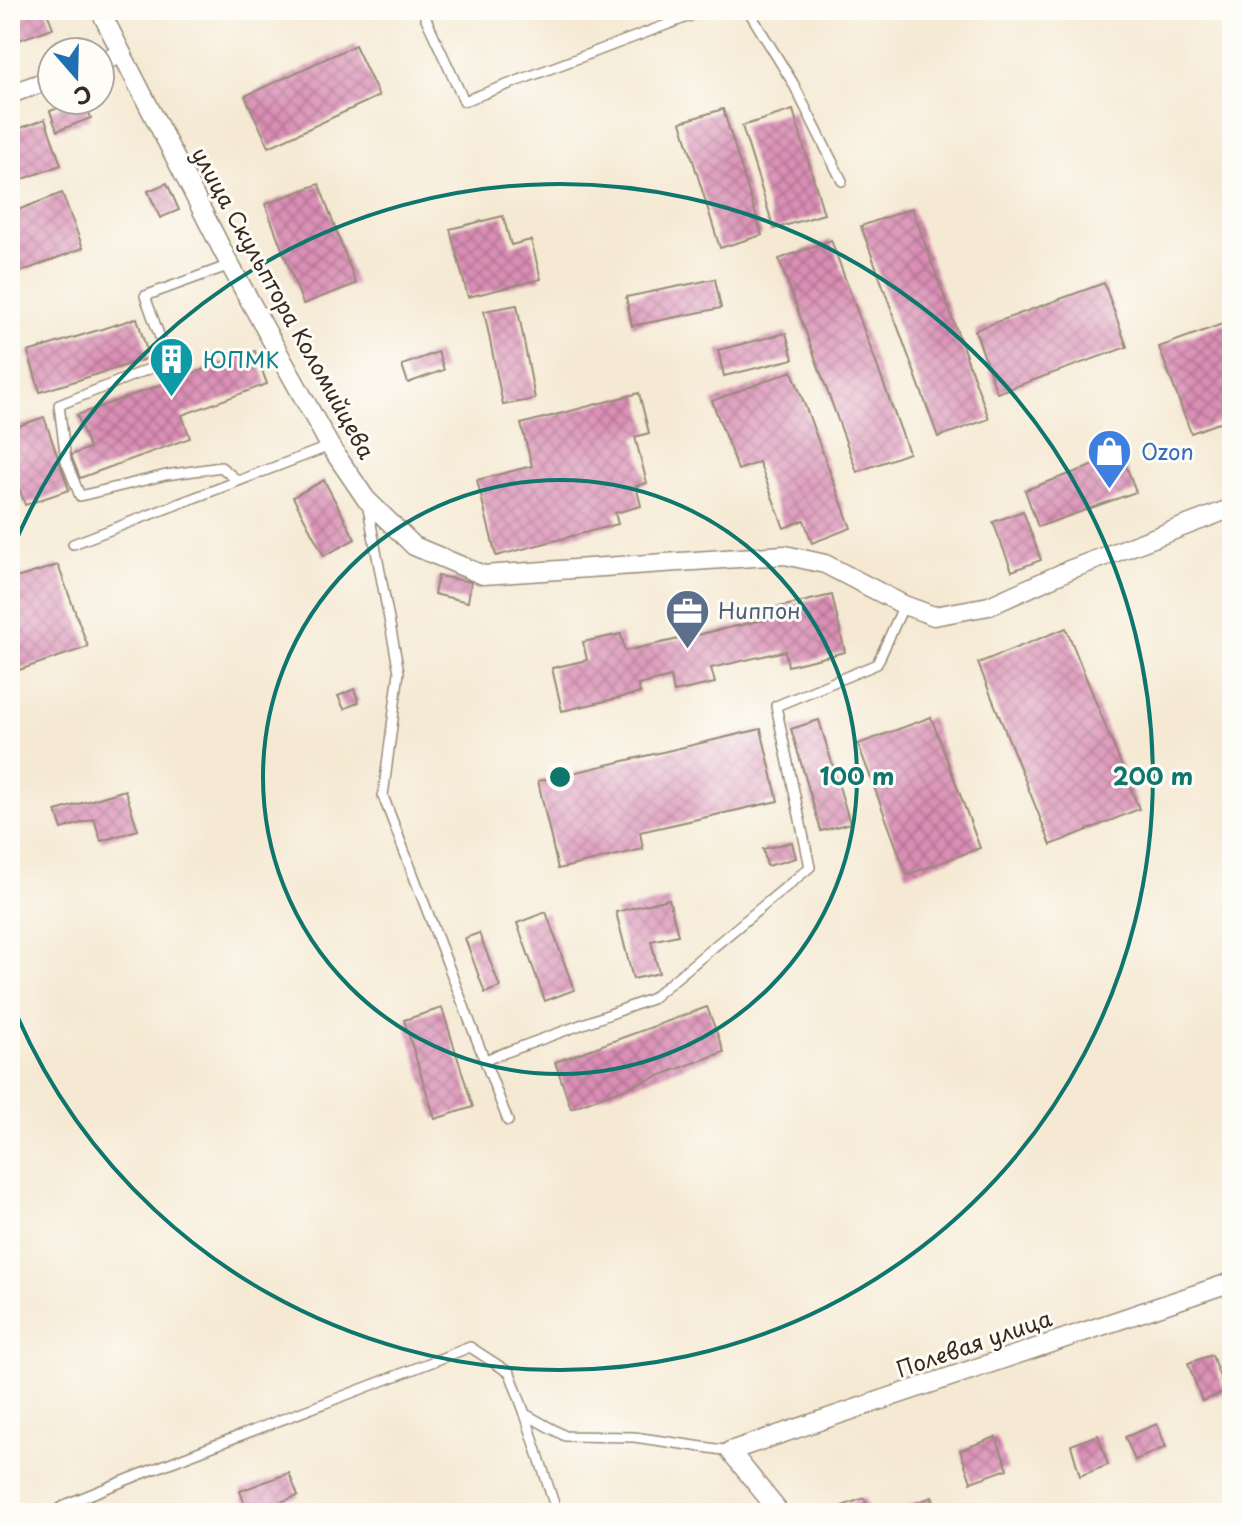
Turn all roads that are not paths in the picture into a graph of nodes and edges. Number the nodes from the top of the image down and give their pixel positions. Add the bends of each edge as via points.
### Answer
1 (100, 10) edge
2 (422, 10) edge
3 (706, 10) edge
4 (748, 10) edge
5 (122, 54) junction
6 (116, 56) edge
7 (36, 85) edge
8 (10, 94) edge
9 (842, 181) dead end
10 (230, 265) junction
11 (169, 361) junction
12 (174, 376) dead end
13 (330, 446) junction
14 (238, 481) junction
15 (366, 499) junction
16 (1232, 508) edge
17 (73, 544) dead end
18 (904, 605) junction
19 (485, 1060) junction
20 (508, 1121) dead end
21 (1232, 1282) edge
22 (525, 1414) junction
23 (730, 1451) junction
24 (53, 1513) edge
25 (557, 1513) edge
26 (780, 1513) edge

1 - 5 street, улица Скульптора Коломийцева
2 - 3 lane via 464,101
4 - 9 lane via 793,83
5 - 6 street
5 - 10 street, улица Скульптора Коломийцева
7 - 8 street
10 - 11 lane via 145,296
10 - 13 street, улица Скульптора Коломийцева
11 - 12 lane
11 - 14 lane via 59,405 66,461 80,496 221,467
13 - 14 lane
13 - 15 street, улица Скульптора Коломийцева
14 - 17 lane
15 - 18 street, улица Скульптора Коломийцева via 414,546 483,575 785,555 825,564
15 - 19 lane via 399,672 383,796
16 - 18 street, улица Скульптора Коломийцева via 989,606 934,616
18 - 19 lane via 877,664 776,706 810,867 651,999
19 - 20 lane
21 - 23 street, Полевая улица
22 - 23 lane via 565,1436 634,1437
22 - 24 lane via 510,1373 470,1347 210,1445
22 - 25 lane
23 - 26 street

